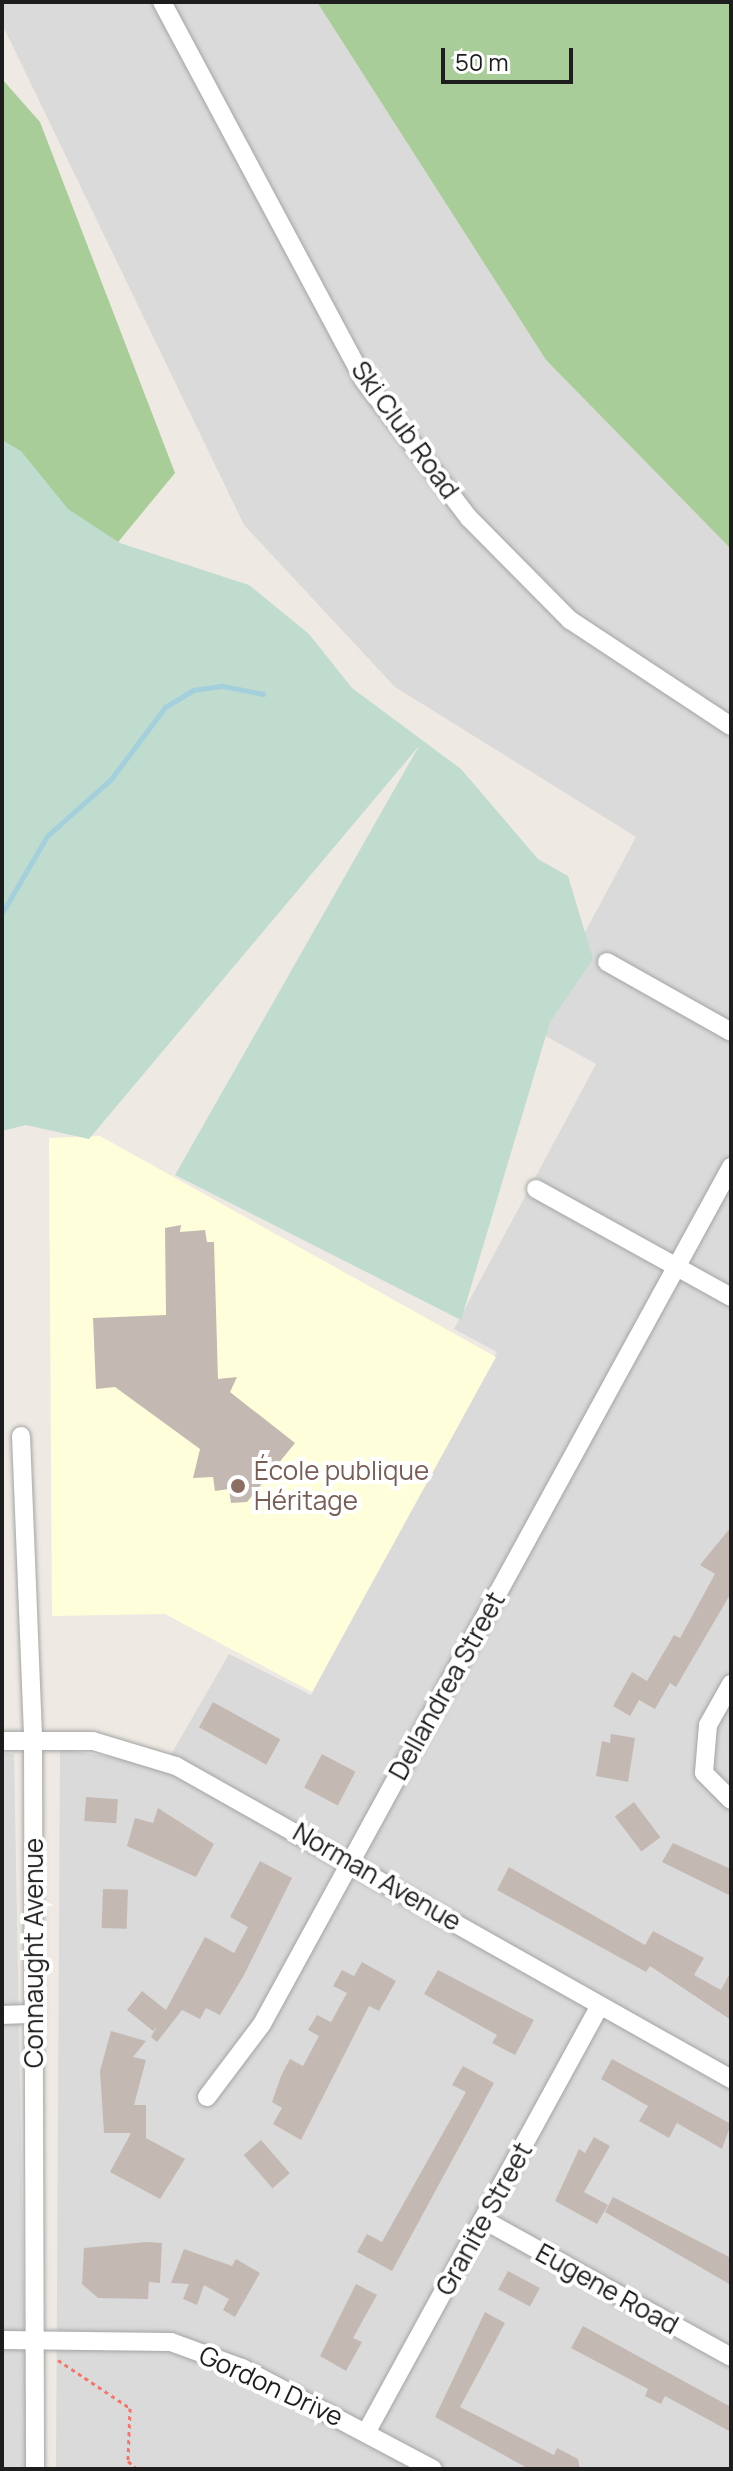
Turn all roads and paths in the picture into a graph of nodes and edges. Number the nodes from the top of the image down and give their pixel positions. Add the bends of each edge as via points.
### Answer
1 (162, 2) edge
2 (731, 726) edge
3 (607, 962) dead end
4 (731, 1032) edge
5 (731, 1167) edge
6 (536, 1189) dead end
7 (675, 1266) junction
8 (731, 1297) edge
9 (21, 1436) dead end
10 (731, 1684) edge
11 (33, 1739) junction
12 (2, 1741) edge
13 (731, 1800) edge
14 (352, 1861) junction
15 (599, 2007) junction
16 (35, 2014) junction
17 (2, 2015) edge
18 (731, 2079) edge
19 (207, 2097) dead end
20 (484, 2220) junction
21 (36, 2339) junction
22 (2, 2340) edge
23 (731, 2357) edge
24 (367, 2431) junction
25 (35, 2469) edge
26 (137, 2469) edge
27 (433, 2469) edge

1 - 2 street, Ski Club Road via 363,379 469,518 570,620
3 - 4 street
5 - 7 street, Dellandrea Street
6 - 7 street
7 - 8 street
7 - 14 street, Dellandrea Street
9 - 11 street, Connaught Avenue
10 - 13 street via 708,1725 704,1773
11 - 12 street, Norman Avenue
11 - 14 street, Norman Avenue via 93,1741 176,1766
11 - 16 street, Connaught Avenue
14 - 15 street, Norman Avenue
14 - 19 street, Dellandrea Street via 262,2024
15 - 18 street, Norman Avenue
15 - 20 street, Granite Street
16 - 17 street
16 - 21 street, Connaught Avenue
20 - 23 street, Eugene Road
20 - 24 street, Granite Street
21 - 22 street, Gordon Drive
21 - 24 street, Gordon Drive via 171,2342
21 - 25 street, Connaught Avenue
21 - 26 path via 130,2408 128,2461
24 - 27 street, Gordon Drive

